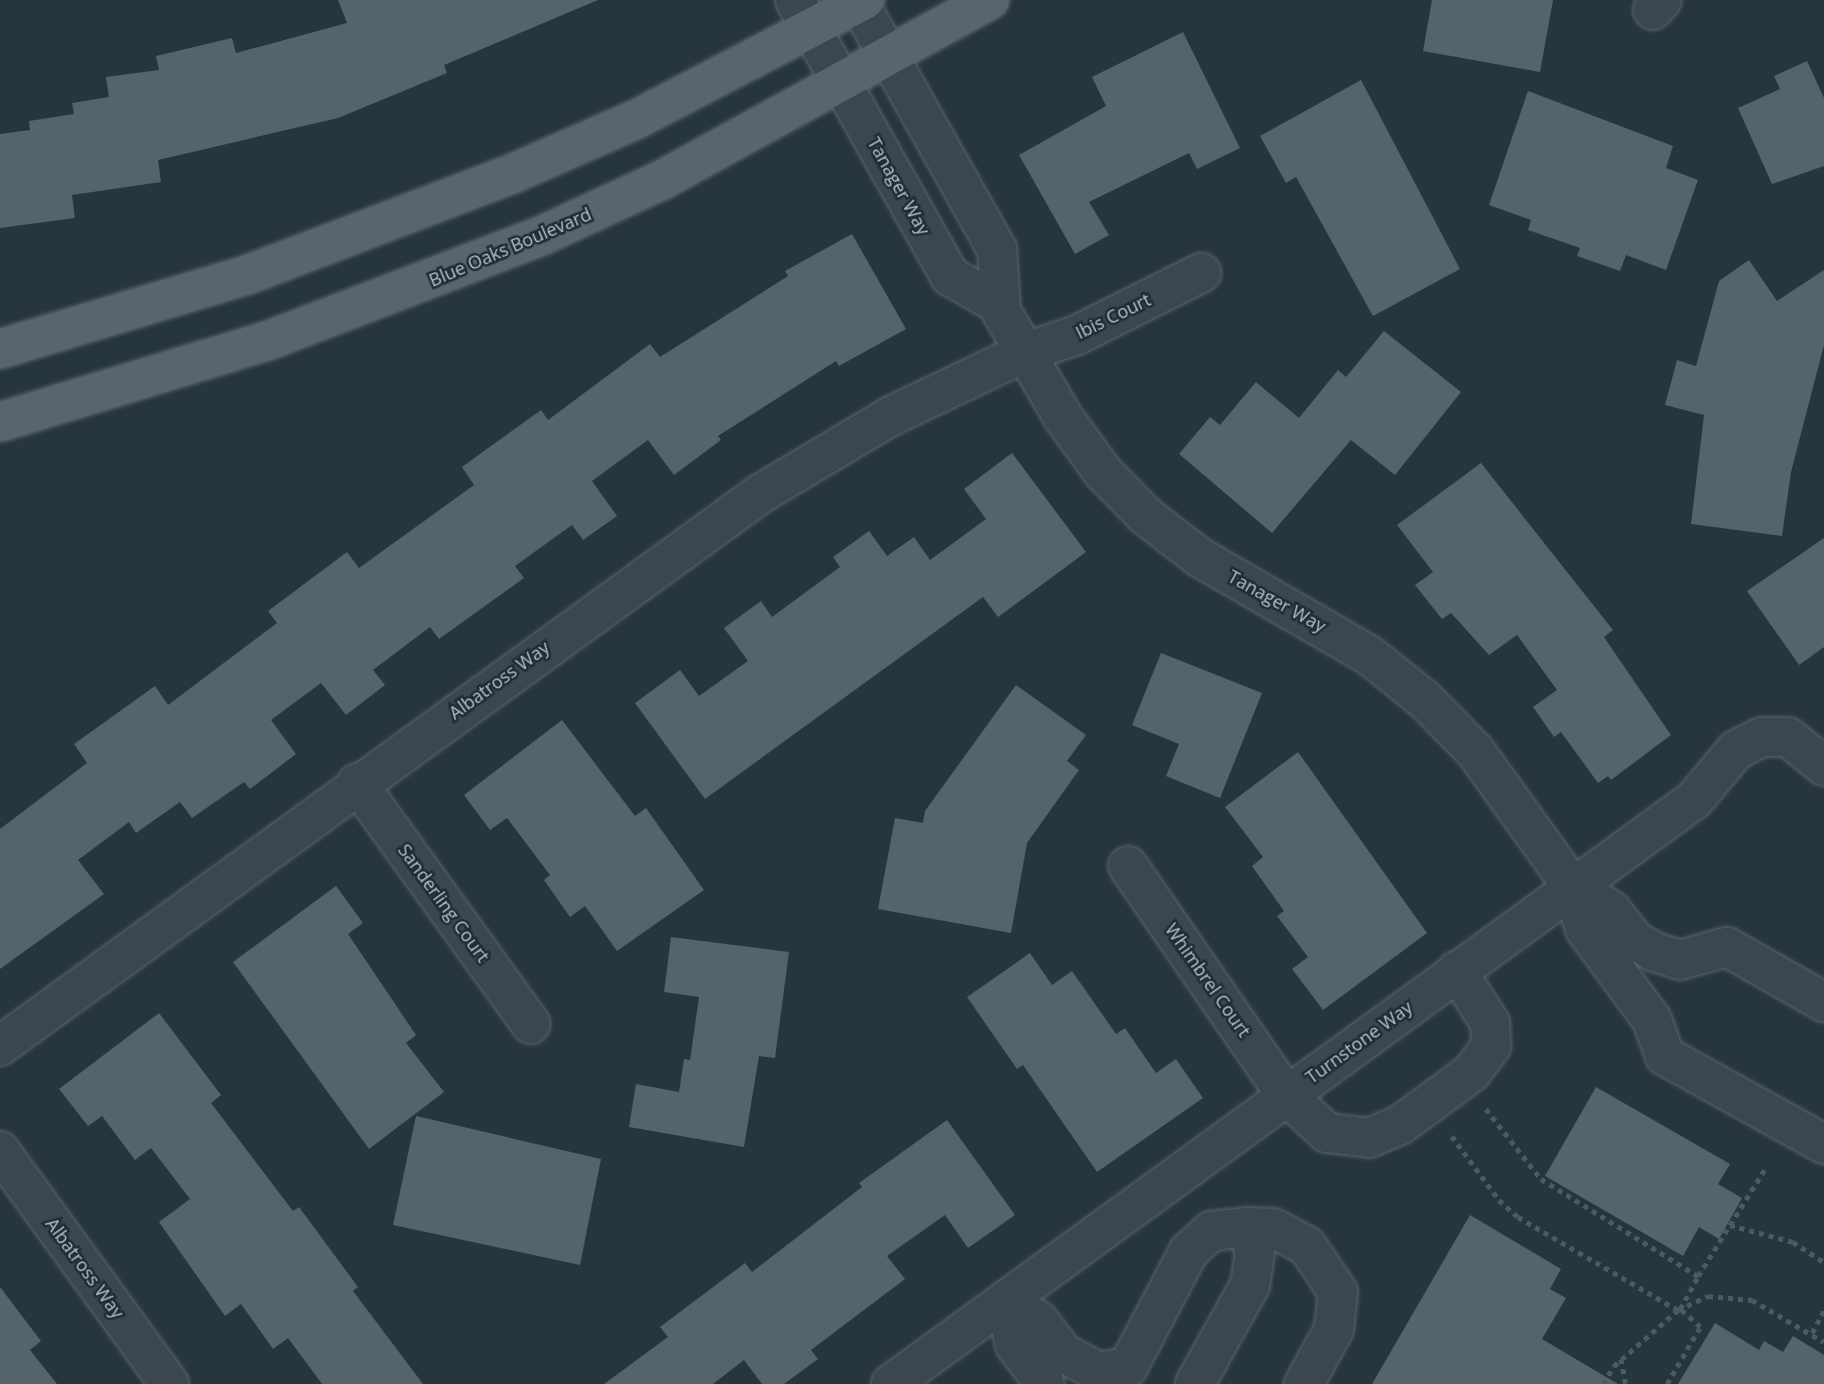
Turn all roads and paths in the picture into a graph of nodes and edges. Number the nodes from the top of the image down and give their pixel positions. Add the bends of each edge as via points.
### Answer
1 (990, 0) edge
2 (861, 1) edge
3 (803, 15) edge
4 (890, 57) junction
5 (842, 84) junction
6 (1201, 273) dead end
7 (997, 303) junction
8 (0, 349) edge
9 (1023, 353) junction
10 (0, 422) edge
11 (1824, 766) edge
12 (357, 783) junction
13 (1128, 866) dead end
14 (1572, 886) junction
15 (1680, 960) junction
16 (1457, 971) junction
17 (1824, 1002) edge
18 (1652, 1020) junction
19 (531, 1024) dead end
20 (0, 1046) edge
21 (1286, 1095) junction
22 (1483, 1105) dead end
23 (1448, 1130) dead end
24 (1824, 1144) edge
25 (0, 1151) edge
26 (1766, 1167) dead end
27 (1730, 1225) junction
28 (1247, 1227) junction
29 (1824, 1262) edge
30 (1698, 1276) junction
31 (1006, 1301) junction
32 (1679, 1310) junction
33 (1824, 1310) edge
34 (1812, 1333) junction
35 (1824, 1342) edge
36 (1621, 1359) junction
37 (1123, 1376) edge
38 (169, 1384) edge
39 (891, 1384) edge
40 (1045, 1384) edge
41 (1195, 1384) edge
42 (1304, 1384) edge
43 (1604, 1384) edge
44 (1626, 1384) edge
45 (1667, 1384) edge

1 - 4 main road, Blue Oaks Boulevard
2 - 3 main road
2 - 4 street, Tanager Way
3 - 5 street, Tanager Way
3 - 8 main road via 637,119 358,235 149,307
4 - 5 main road, Blue Oaks Boulevard
4 - 7 street, Tanager Way via 997,249
5 - 7 street, Tanager Way via 950,276
5 - 10 main road, Blue Oaks Boulevard via 662,180 376,303
6 - 9 street, Ibis Court via 1077,335
7 - 9 street, Tanager Way
9 - 12 street, Albatross Way via 889,417 760,495
9 - 14 street, Tanager Way via 1103,472 1146,516 1199,557 1368,655 1425,700 1475,751
11 - 14 street, Turnstone Way via 1788,737 1762,737 1736,750 1694,800
12 - 19 street, Sanderling Court
12 - 20 street, Albatross Way
13 - 21 street, Whimbrel Court
14 - 15 street via 1611,910 1635,941
14 - 16 street, Turnstone Way
14 - 18 street via 1585,929
15 - 17 street via 1727,947
15 - 18 street
16 - 21 street, Turnstone Way
16 - 21 street, Whimbrel Court via 1490,1023 1491,1046 1471,1073 1400,1125 1369,1138 1327,1133
18 - 24 street via 1665,1056
21 - 31 street, Turnstone Way
22 - 30 path via 1541,1179
23 - 32 path via 1499,1200 1518,1217
25 - 38 street, Albatross Way
26 - 27 path
27 - 29 path via 1793,1242
27 - 30 path
28 - 37 street via 1211,1231 1189,1251
28 - 41 street via 1255,1251 1250,1285
28 - 42 street via 1273,1228 1307,1246 1338,1292 1335,1329
30 - 32 path
31 - 37 street via 1040,1321 1063,1353 1098,1372
31 - 39 street, Turnstone Way
31 - 40 street via 1014,1345
32 - 34 path via 1709,1296 1752,1300
32 - 36 path
32 - 45 path via 1700,1327
33 - 34 path
34 - 35 path
36 - 43 path
36 - 44 path

